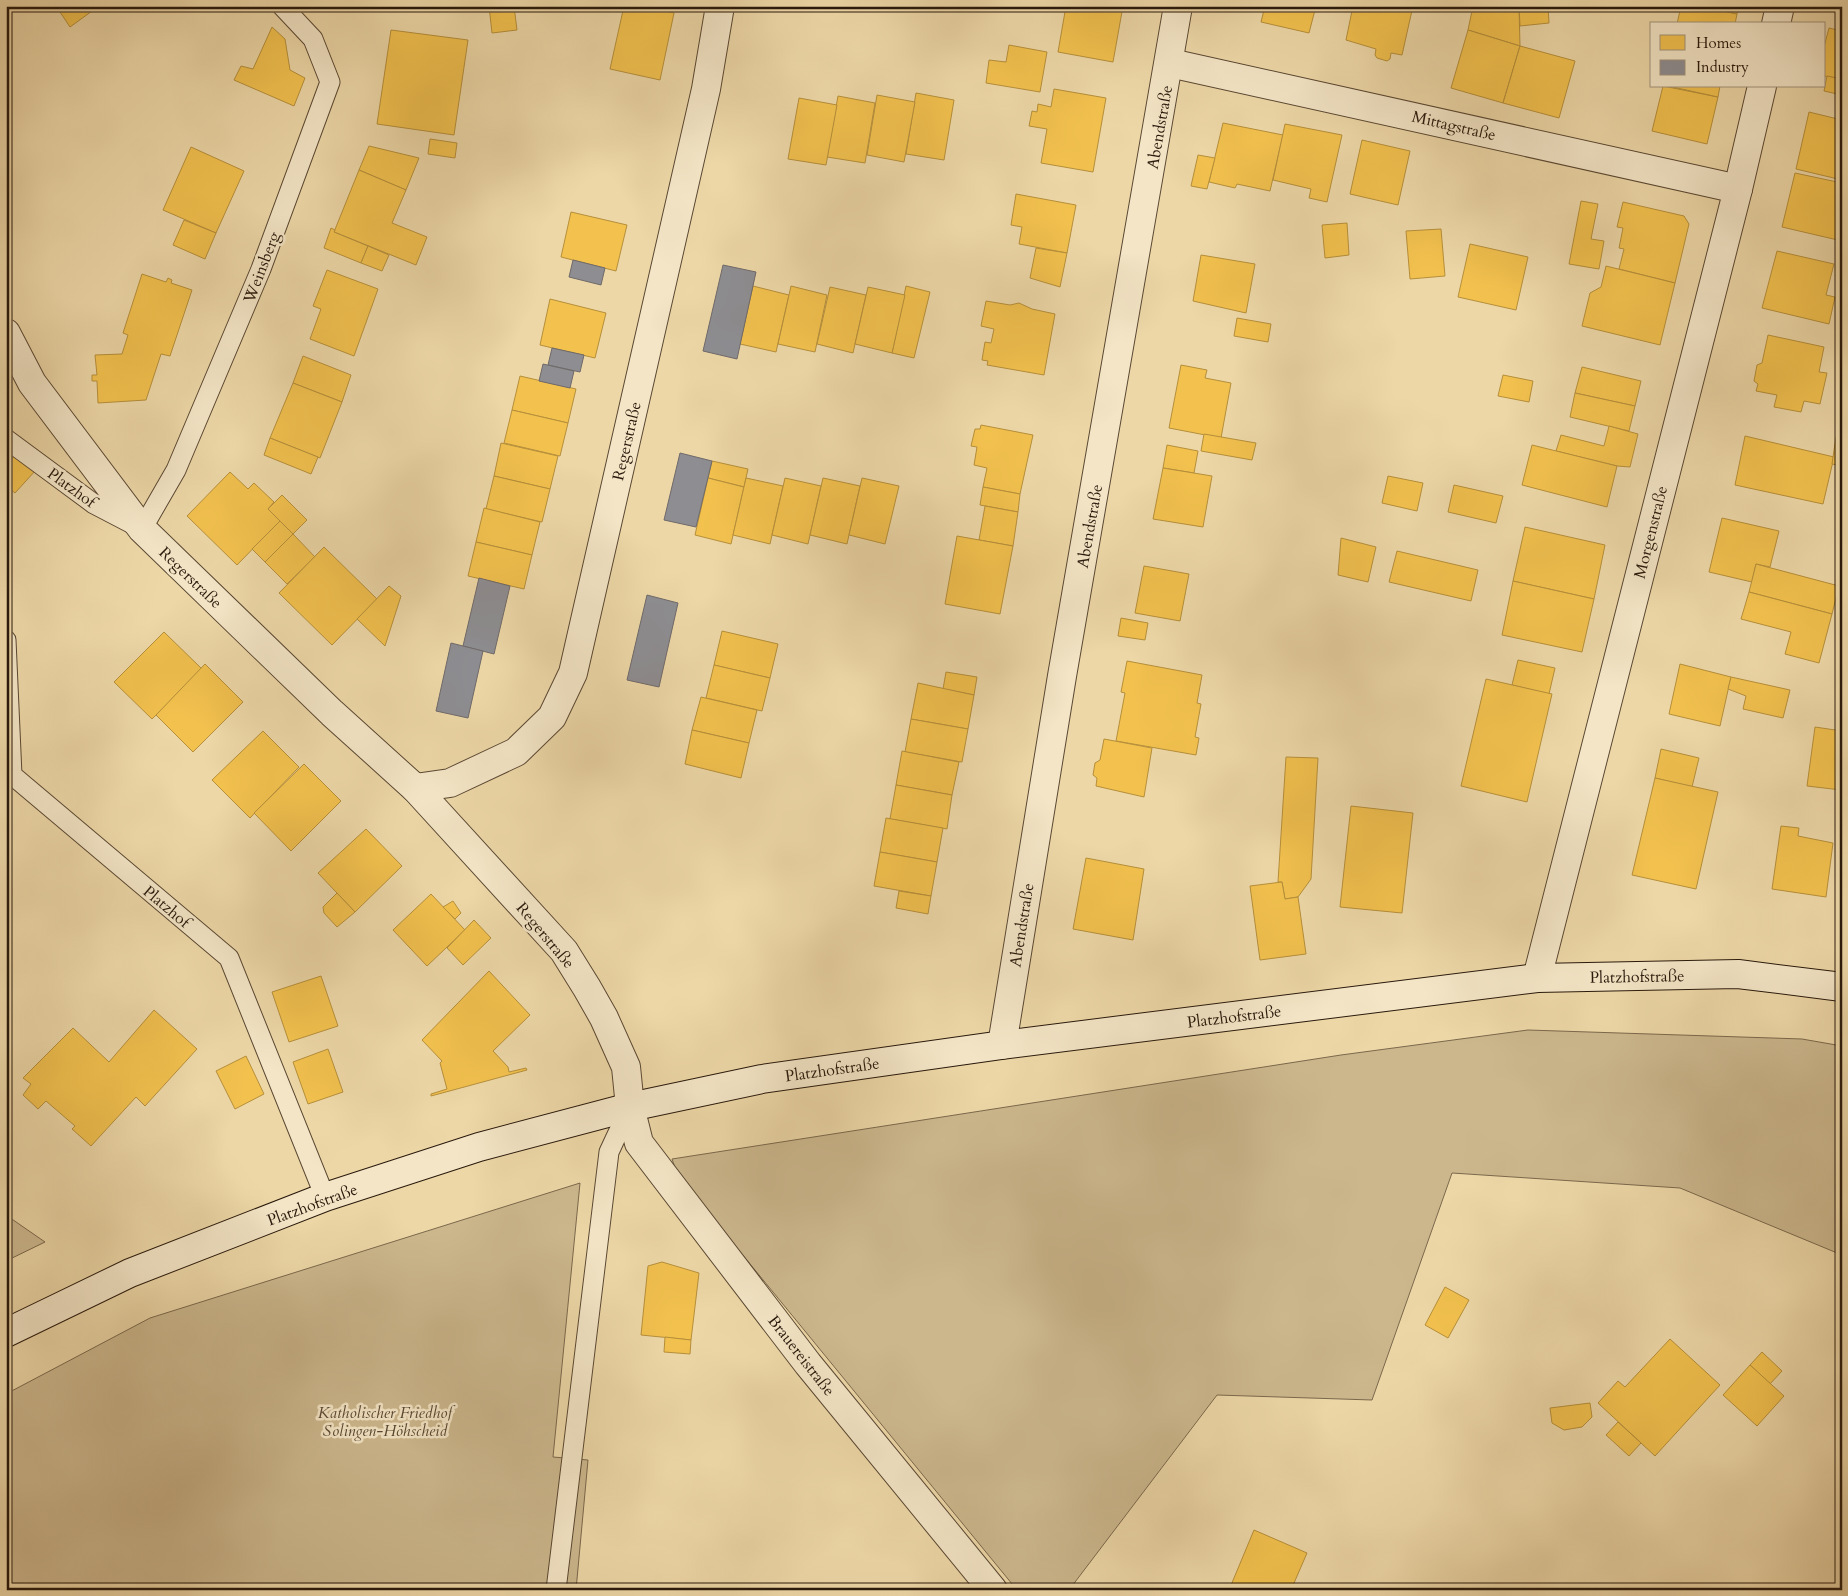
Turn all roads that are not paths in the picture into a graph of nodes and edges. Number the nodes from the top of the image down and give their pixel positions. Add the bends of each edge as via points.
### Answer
1 (282, 6) edge
2 (720, 6) edge
3 (1178, 6) edge
4 (1780, 6) edge
5 (1776, 22) edge
6 (1170, 63) junction
7 (1762, 88) edge
8 (1738, 189) junction
9 (6, 333) edge
10 (6, 439) edge
11 (142, 529) junction
12 (6, 640) edge
13 (415, 788) junction
14 (1537, 978) junction
15 (1842, 987) edge
16 (1002, 1046) junction
17 (630, 1108) junction
18 (325, 1197) junction
19 (6, 1333) edge
20 (556, 1590) edge
21 (993, 1590) edge

1 - 11 lane, Weinsberg via 313,39 330,82 261,269 176,470
2 - 13 street, Regerstraße via 704,99 573,673 552,717 516,752 450,783
3 - 6 street, Abendstraße
4 - 5 street
6 - 8 street, Mittagstraße
6 - 16 street, Abendstraße via 1062,676
7 - 8 street, Morgenstraße
8 - 14 street, Morgenstraße
9 - 11 street, Regerstraße via 32,382
10 - 11 lane, Platzhof via 94,504
11 - 13 street, Regerstraße via 336,717
12 - 18 lane, Platzhof via 12,775 229,958
13 - 17 street, Regerstraße via 564,951 604,1018 626,1067
14 - 15 street, Platzhofstraße via 1738,974
14 - 16 street, Platzhofstraße
16 - 17 street, Platzhofstraße via 762,1079
17 - 18 street, Platzhofstraße via 479,1147
17 - 20 lane via 609,1152
17 - 21 street, Brauereistraße via 639,1142 645,1150 808,1364
18 - 19 street, Platzhofstraße via 130,1273

